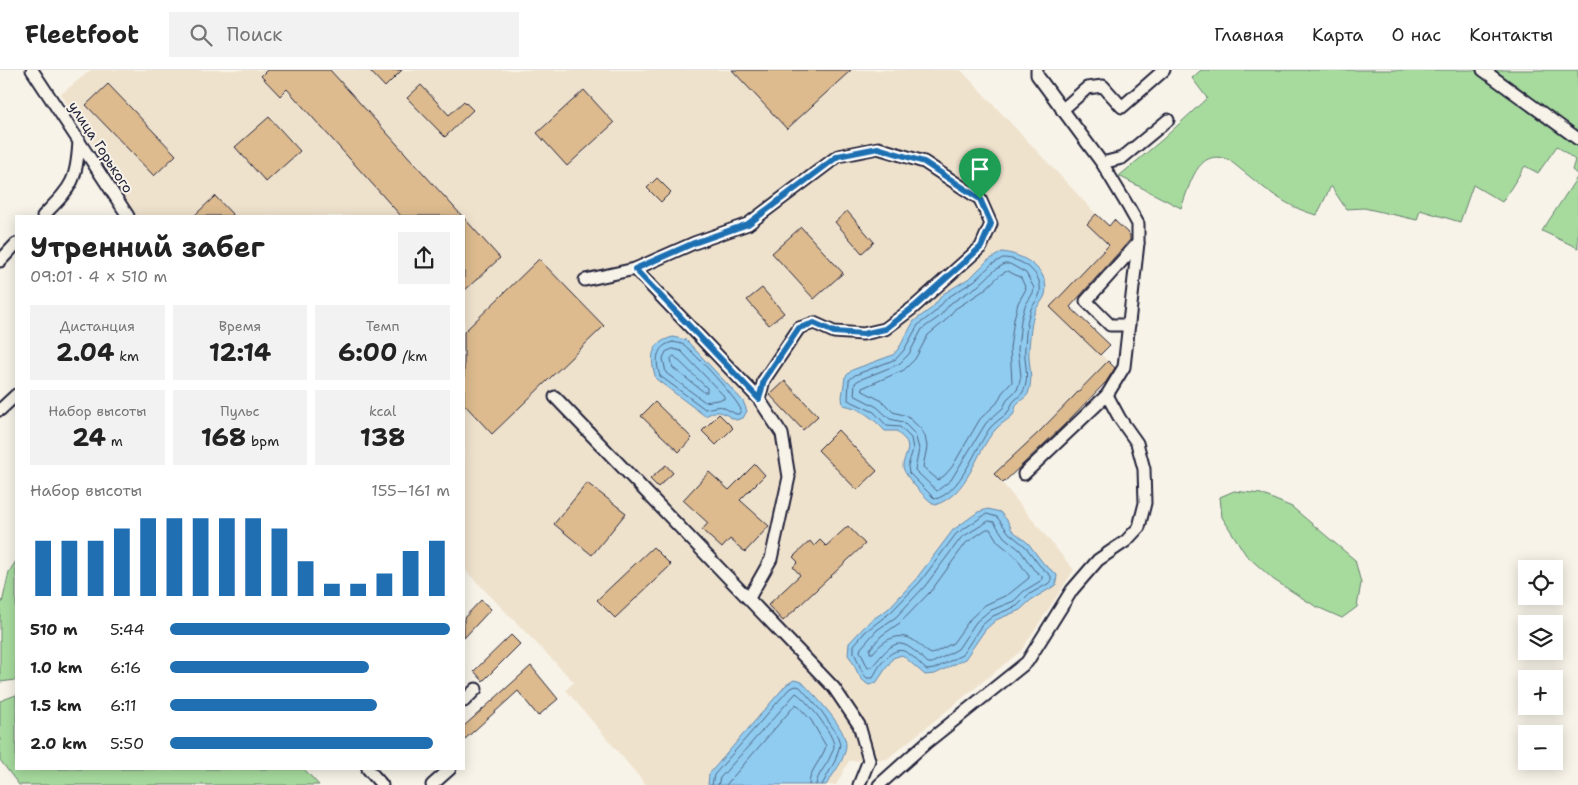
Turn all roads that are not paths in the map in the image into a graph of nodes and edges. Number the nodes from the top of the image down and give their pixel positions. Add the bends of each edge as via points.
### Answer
1 (32, 70) edge
2 (1038, 70) edge
3 (1164, 70) edge
4 (1483, 70) edge
5 (1062, 110) junction
6 (1168, 120) dead end
7 (1578, 139) edge
8 (79, 140) junction
9 (1102, 163) junction
10 (44, 215) edge
11 (127, 215) edge
12 (1138, 244) junction
13 (15, 245) edge
14 (0, 261) edge
15 (635, 269) junction
16 (585, 280) dead end
17 (1129, 325) junction
18 (1107, 394) junction
19 (15, 396) edge
20 (555, 397) dead end
21 (759, 399) junction
22 (0, 410) edge
23 (1024, 474) dead end
24 (748, 598) junction
25 (476, 690) dead end
26 (465, 700) edge
27 (369, 770) edge
28 (449, 770) edge
29 (382, 785) edge
30 (432, 785) edge
31 (859, 785) edge
32 (879, 785) edge

1 - 8 street, улица Горького
2 - 5 street via 1037,75
3 - 5 street via 1122,107 1103,86 1086,88
4 - 7 street
5 - 9 street
6 - 9 street via 1122,158
8 - 10 street via 78,167 70,188
8 - 11 street, улица Горького
9 - 12 street via 1138,224
12 - 17 street
12 - 17 street via 1086,301 1110,325
13 - 14 street
15 - 16 street
15 - 21 street
15 - 21 street via 748,224 838,156 870,149 878,148 924,162 980,199 991,224 981,247 885,329 863,334 834,332 814,323 799,328 764,380
17 - 18 street via 1124,367
18 - 23 street
18 - 32 street via 1137,443 1144,469 1145,503 1138,527 1126,541 1098,560 1072,590 1027,662 926,742
19 - 22 street
20 - 24 street
21 - 24 street via 782,434 789,477 771,559
24 - 31 street via 834,688 859,725 869,760
25 - 26 street
27 - 29 street
28 - 30 street

